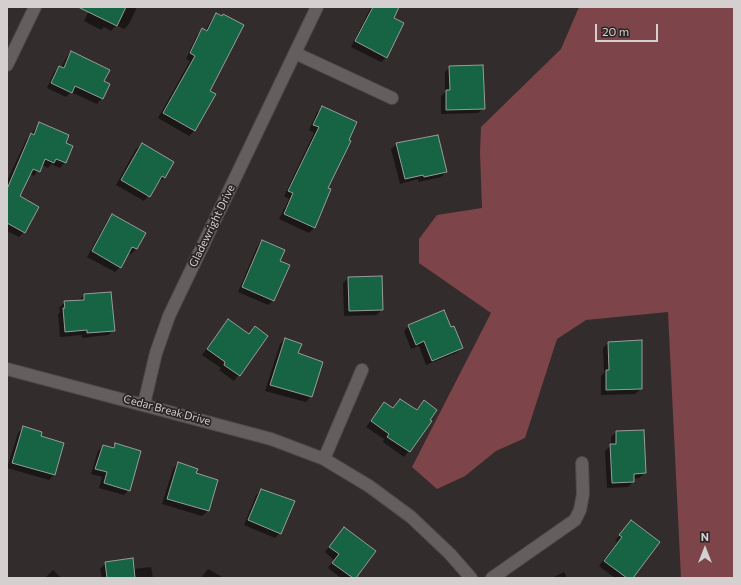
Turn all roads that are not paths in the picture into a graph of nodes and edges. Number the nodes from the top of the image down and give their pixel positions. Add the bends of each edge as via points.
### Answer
1 (35, 7) edge
2 (317, 7) edge
3 (295, 53) junction
4 (7, 65) edge
5 (392, 98) dead end
6 (7, 369) edge
7 (362, 370) dead end
8 (144, 404) junction
9 (324, 459) junction
10 (582, 463) dead end
11 (471, 578) edge
12 (492, 578) edge

1 - 4 street
2 - 3 street, Gladewright Drive
3 - 5 street
3 - 8 street, Gladewright Drive via 169,316 156,353
6 - 8 street, Cedar Break Drive
7 - 9 street
8 - 9 street, Cedar Break Drive via 271,439
9 - 11 street, Cedar Break Drive via 369,486 411,517
10 - 12 street via 583,494 575,520

